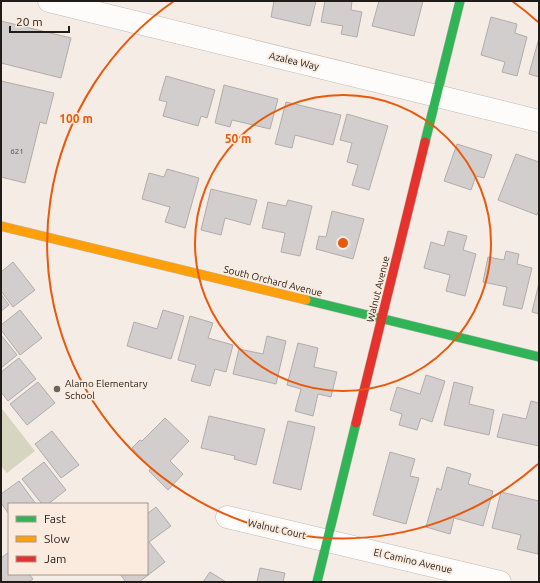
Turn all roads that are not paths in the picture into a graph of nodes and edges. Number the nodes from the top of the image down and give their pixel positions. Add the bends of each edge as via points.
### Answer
1 (49, 1) edge
2 (460, 1) edge
3 (437, 96) junction
4 (539, 121) edge
5 (1, 226) edge
6 (382, 319) junction
7 (539, 357) edge
8 (227, 517) dead end
9 (327, 541) junction
10 (317, 582) edge
11 (500, 582) edge

1 - 3 street, Azalea Way
2 - 3 street, Walnut Avenue
3 - 4 street, Azalea Way
3 - 6 street, Walnut Avenue
5 - 6 street, South Orchard Avenue
6 - 7 street, South Orchard Avenue
6 - 9 street, Walnut Avenue
8 - 9 street, Walnut Court
9 - 10 street, Walnut Avenue
9 - 11 street, El Camino Avenue

